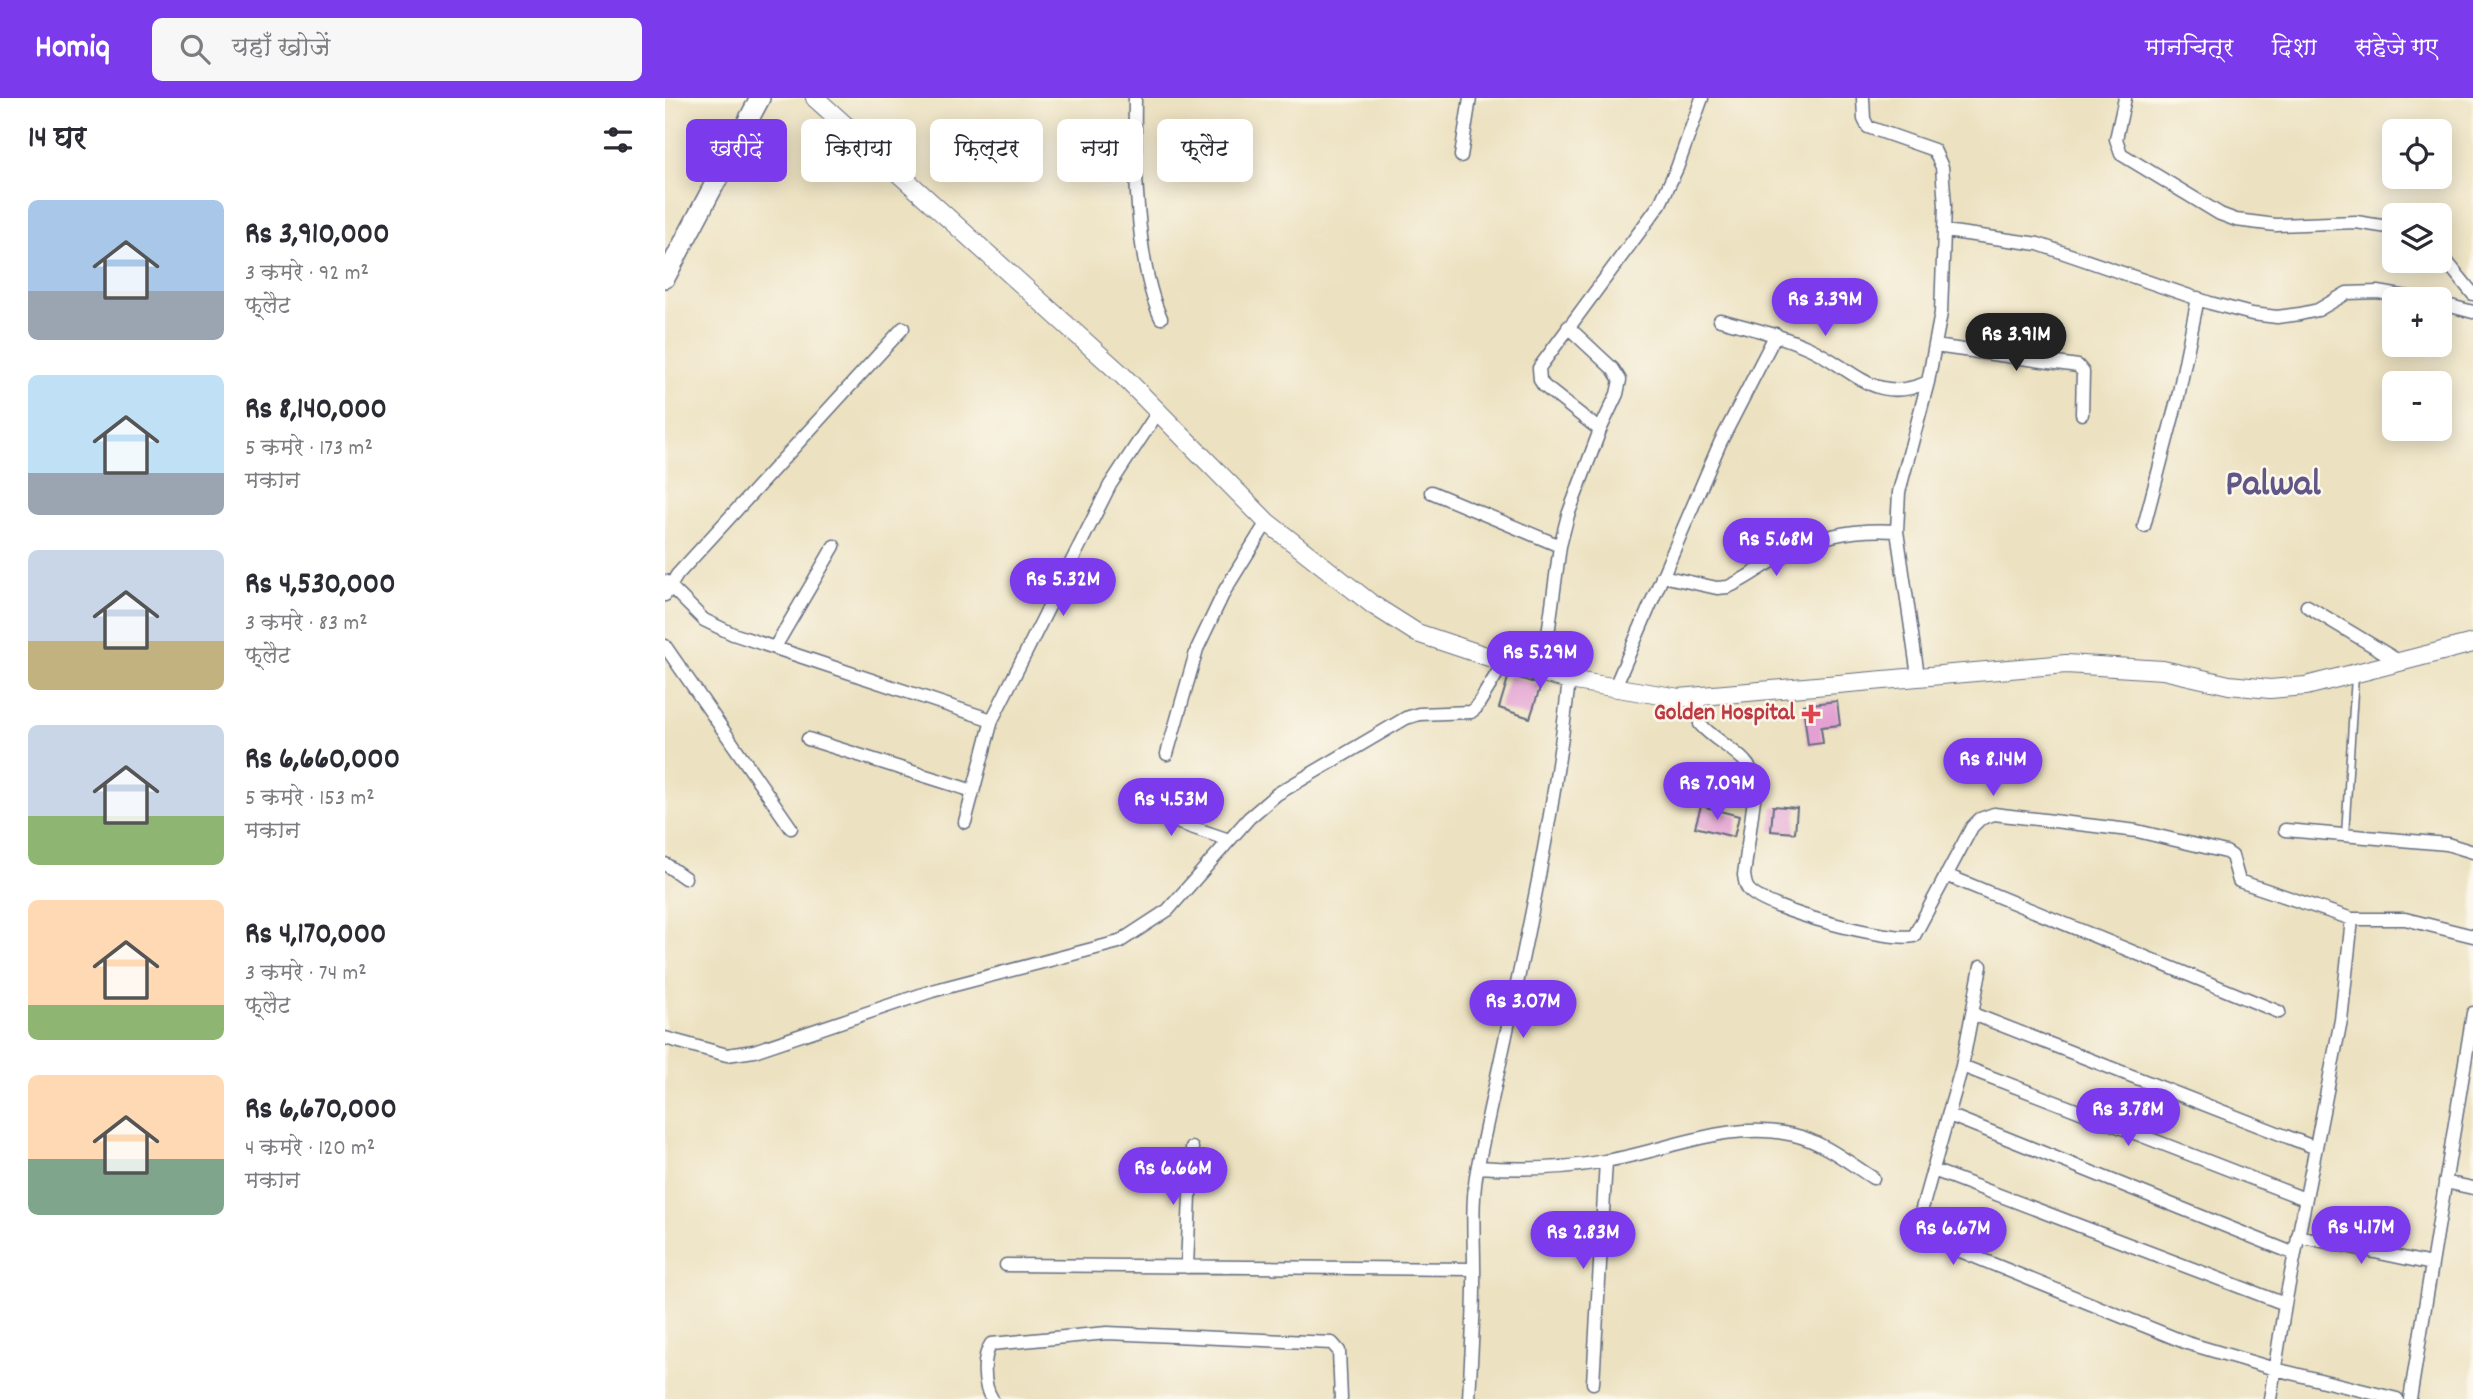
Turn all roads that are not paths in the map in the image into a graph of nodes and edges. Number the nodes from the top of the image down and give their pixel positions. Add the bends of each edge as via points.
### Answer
1 (760, 98) edge
2 (815, 98) edge
3 (1135, 98) edge
4 (1470, 98) edge
5 (1702, 98) edge
6 (1863, 98) edge
7 (2125, 98) edge
8 (1461, 156) dead end
9 (2382, 226) edge
10 (1945, 231) junction
11 (2452, 268) edge
12 (665, 278) edge
13 (2382, 293) edge
14 (2473, 294) edge
15 (2198, 298) junction
16 (2452, 306) edge
17 (2473, 312) edge
18 (1161, 318) dead end
19 (1720, 320) dead end
20 (1568, 327) junction
21 (902, 328) dead end
22 (1776, 334) junction
23 (1935, 346) junction
24 (1928, 382) junction
25 (1158, 412) junction
26 (2082, 414) dead end
27 (1600, 429) junction
28 (1431, 492) dead end
29 (1267, 522) junction
30 (2144, 526) dead end
31 (1897, 531) junction
32 (834, 546) dead end
33 (1560, 546) junction
34 (1662, 576) junction
35 (666, 587) edge
36 (2307, 606) dead end
37 (2473, 643) edge
38 (665, 646) edge
39 (775, 647) junction
40 (1504, 662) junction
41 (2400, 662) junction
42 (1543, 671) junction
43 (2355, 673) junction
44 (1919, 676) junction
45 (1569, 680) junction
46 (1614, 689) junction
47 (1698, 697) junction
48 (992, 720) junction
49 (808, 739) dead end
50 (1167, 754) dead end
51 (973, 791) junction
52 (1124, 804) dead end
53 (965, 822) dead end
54 (791, 828) dead end
55 (2285, 830) dead end
56 (2344, 835) junction
57 (1229, 840) junction
58 (2473, 852) edge
59 (665, 864) edge
60 (1946, 875) junction
61 (685, 878) dead end
62 (2352, 919) junction
63 (2473, 936) edge
64 (1981, 966) dead end
65 (2279, 1012) dead end
66 (2473, 1013) edge
67 (1973, 1014) junction
68 (665, 1038) edge
69 (1962, 1066) junction
70 (1949, 1115) junction
71 (1192, 1148) dead end
72 (2316, 1149) junction
73 (1606, 1161) junction
74 (1478, 1167) junction
75 (1933, 1170) junction
76 (1873, 1178) dead end
77 (2445, 1182) junction
78 (2473, 1188) edge
79 (2305, 1199) junction
80 (2298, 1236) junction
81 (2295, 1254) junction
82 (2432, 1264) junction
83 (1006, 1265) dead end
84 (1187, 1267) junction
85 (1474, 1269) junction
86 (2285, 1304) junction
87 (2275, 1369) junction
88 (1593, 1383) dead end
89 (992, 1399) edge
90 (1341, 1399) edge
91 (1469, 1399) edge
92 (2270, 1399) edge
93 (2396, 1399) edge
94 (2410, 1399) edge

1 - 12 highway
2 - 25 main road
3 - 18 street via 1133,157 1148,278
4 - 8 street
5 - 20 street via 1660,204
6 - 10 street via 1868,127 1934,150 1939,158
7 - 9 street via 2116,139 2121,154 2220,214 2251,224 2356,222
10 - 15 street via 2038,244
10 - 23 street
11 - 14 street
13 - 15 street via 2347,293 2318,310 2277,317
15 - 30 street
16 - 17 street
19 - 22 street
20 - 27 street via 1620,380
20 - 27 street via 1543,360 1540,380
21 - 35 street
22 - 24 street via 1875,387 1910,390
22 - 34 street via 1720,443
23 - 24 street
23 - 26 street via 2078,366 2083,372
24 - 31 street via 1899,492
25 - 29 main road
25 - 48 street via 1110,485
27 - 33 street
28 - 33 street
29 - 40 main road via 1373,605 1417,633
29 - 50 street via 1225,590 1197,649
31 - 34 street via 1864,529 1810,542 1728,587
31 - 44 street
32 - 39 street
33 - 42 street
34 - 46 street
35 - 39 street via 705,620
36 - 41 street
37 - 41 main road
38 - 54 street
39 - 48 street
40 - 42 main road
40 - 57 street via 1476,708 1467,713 1406,718 1277,794
41 - 43 main road
42 - 45 main road
43 - 44 main road via 2306,686 2270,689 2163,670 2066,664
43 - 56 lane
44 - 47 main road
45 - 46 main road
45 - 74 street via 1553,811
46 - 47 main road
47 - 60 street via 1700,724 1753,769 1756,784 1744,875 1749,891 1798,914 1906,938 1919,930
48 - 51 street
49 - 51 street
51 - 53 street
52 - 57 street
55 - 56 street
56 - 58 street via 2447,844
57 - 68 street via 1168,910 1119,943 932,991 754,1051 727,1055
59 - 61 street
60 - 62 street via 1972,827 1994,814 2137,831 2226,852 2232,856 2239,881
60 - 65 street
62 - 63 street via 2405,919
62 - 72 street via 2341,1020
64 - 67 street
66 - 77 street
67 - 69 street
67 - 72 street
69 - 70 street
69 - 79 street
70 - 75 street
70 - 81 street
71 - 84 street
72 - 79 street
73 - 74 street via 1516,1170
73 - 76 street via 1715,1134 1760,1130 1807,1138
73 - 88 street
74 - 85 street
75 - 86 street
75 - 87 street via 1920,1223 1926,1237 2187,1343
77 - 78 street
77 - 82 street
79 - 80 street
80 - 81 street
80 - 82 street
81 - 86 street
82 - 94 street
83 - 84 street
84 - 85 street
85 - 91 street
86 - 87 street
87 - 92 street
87 - 93 street
89 - 90 street via 986,1385 986,1351 991,1344 1107,1334 1332,1343 1339,1351

